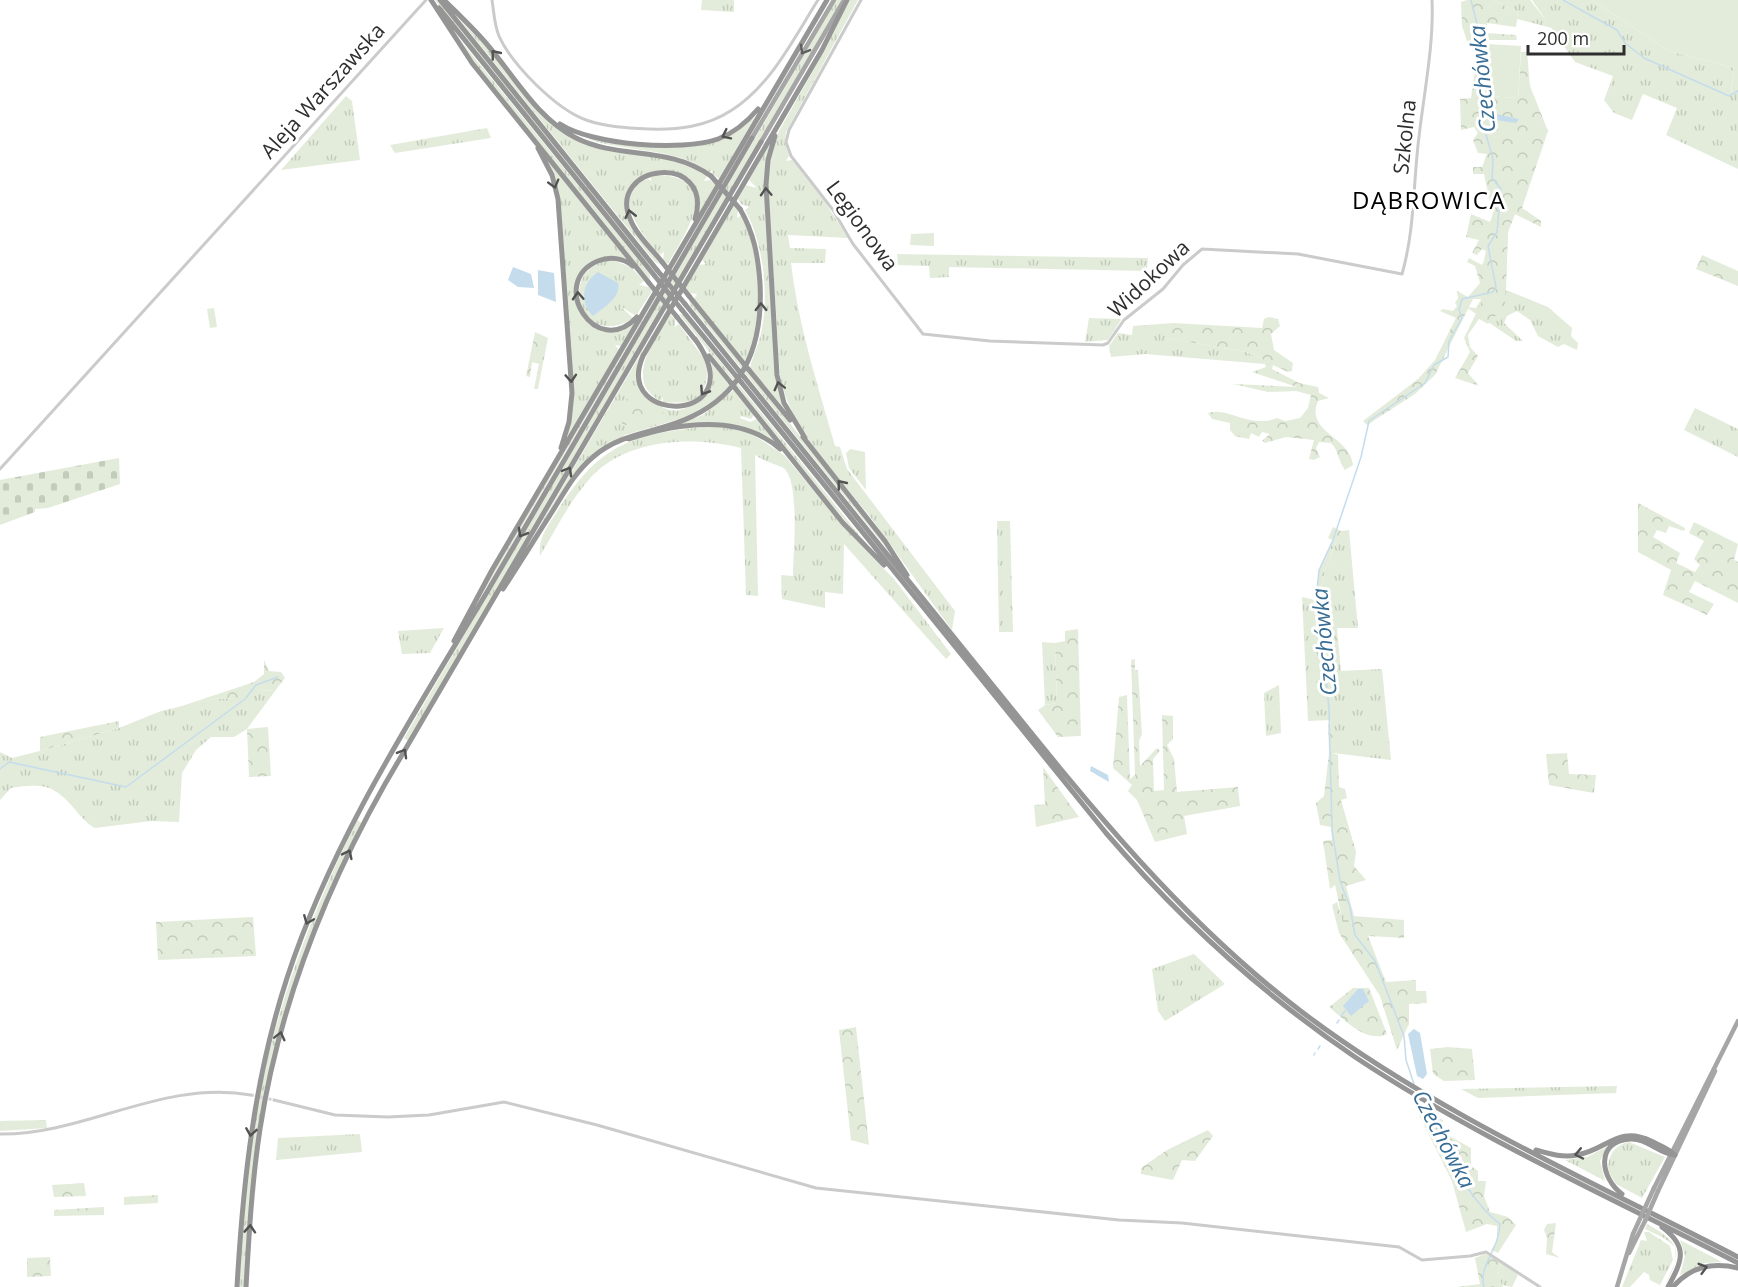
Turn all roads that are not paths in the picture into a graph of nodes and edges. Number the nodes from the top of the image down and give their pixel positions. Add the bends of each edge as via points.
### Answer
1 (426, 0) edge
2 (432, 0) edge
3 (442, 0) edge
4 (492, 0) edge
5 (818, 0) edge
6 (827, 0) edge
7 (834, 0) edge
8 (846, 0) edge
9 (861, 0) edge
10 (1432, 0) edge
11 (769, 96) junction
12 (531, 99) junction
13 (783, 118) junction
14 (528, 132) junction
15 (752, 138) joint
16 (761, 142) joint
17 (689, 234) junction
18 (656, 272) junction
19 (642, 273) junction
20 (1402, 274) joint
21 (648, 304) junction
22 (923, 334) joint
23 (695, 339) junction
24 (742, 380) junction
25 (805, 438) junction
26 (596, 454) junction
27 (797, 465) junction
28 (552, 467) junction
29 (0, 469) edge
30 (903, 583) junction
31 (916, 590) junction
32 (485, 614) junction
33 (441, 670) junction
34 (1738, 1021) edge
35 (251, 1095) tunnel mouth
36 (274, 1100) tunnel mouth
37 (0, 1134) edge
38 (1515, 1142) junction
39 (1672, 1153) junction
40 (1638, 1206) junction
41 (1652, 1219) junction
42 (1738, 1257) edge
43 (1738, 1263) edge
44 (1738, 1268) edge
45 (237, 1287) edge
46 (246, 1287) edge
47 (1540, 1287) edge
48 (1617, 1287) edge
49 (1668, 1287) edge
50 (1673, 1287) edge

1 - 29 street, Aleja Warszawska
2 - 14 highway via 466,55
2 - 18 highway
12 -> 3 highway via 485,42
3 - 18 highway
4 - 5 street via 505,45 538,87 563,108 604,125 676,129 718,118 751,95 774,68
6 - 11 highway
7 -> 15 main road
8 - 13 highway
8 - 16 main road
9 - 22 street, Legionowa via 788,133 786,145 853,244
10 - 20 street, Szkolna via 1432,38 1411,231
11 -> 12 highway via 738,129 711,141 688,145 592,138 566,128
11 - 17 highway
26 -> 12 highway, bridge via 628,435 682,421 705,410 730,389 748,364 758,335 761,302 755,244 741,209 711,177 675,158 583,141 560,128
23 -> 13 highway via 710,364 707,389 685,407 657,403 647,395 640,381 643,356
25 -> 13 highway via 784,403 776,368 766,179 770,151
14 - 19 highway
14 -> 28 highway via 548,167 557,193 570,358 571,415
15 -> 33 highway
32 -> 16 highway
17 - 21 highway
25 -> 17 highway, bridge via 630,219 628,198 639,180 665,171 689,183 698,206
18 - 24 highway, bridge
21 -> 19 highway via 628,325 611,330 592,324 582,314 577,300 582,274 599,261 618,259
19 - 23 highway, bridge
20 - 22 street, Widokowa via 1323,257 1209,248 1197,252 1163,289 1124,320 1106,345
21 - 28 highway
23 - 27 highway
24 - 30 highway
24 - 31 highway
31 -> 25 highway via 885,541
26 - 27 highway via 636,436 721,424 760,434
26 - 32 highway via 569,485
27 - 30 highway via 853,534
28 - 33 highway via 477,595
30 - 41 highway via 1084,807 1172,906 1230,961 1289,1009 1399,1085
31 - 38 highway via 1099,816 1176,902 1230,952 1342,1041
46 -> 32 highway via 265,1102 284,1019 308,944 358,833
33 -> 45 highway via 335,859 286,980 252,1125
34 - 39 main road
35 - 37 street via 180,1095 41,1132
36 - 47 street via 335,1115 388,1117 429,1115 504,1102 816,1188 1119,1220 1182,1222 1399,1247 1418,1259 1489,1253
39 -> 38 highway via 1635,1135 1621,1136 1586,1153 1567,1156
38 - 40 highway
39 - 40 highway via 1632,1139 1619,1142 1608,1152 1604,1165 1607,1179
39 - 48 main road, bridge
40 - 42 highway
41 - 43 highway
41 - 49 highway via 1672,1235 1680,1251 1680,1264
50 -> 44 highway via 1703,1267

